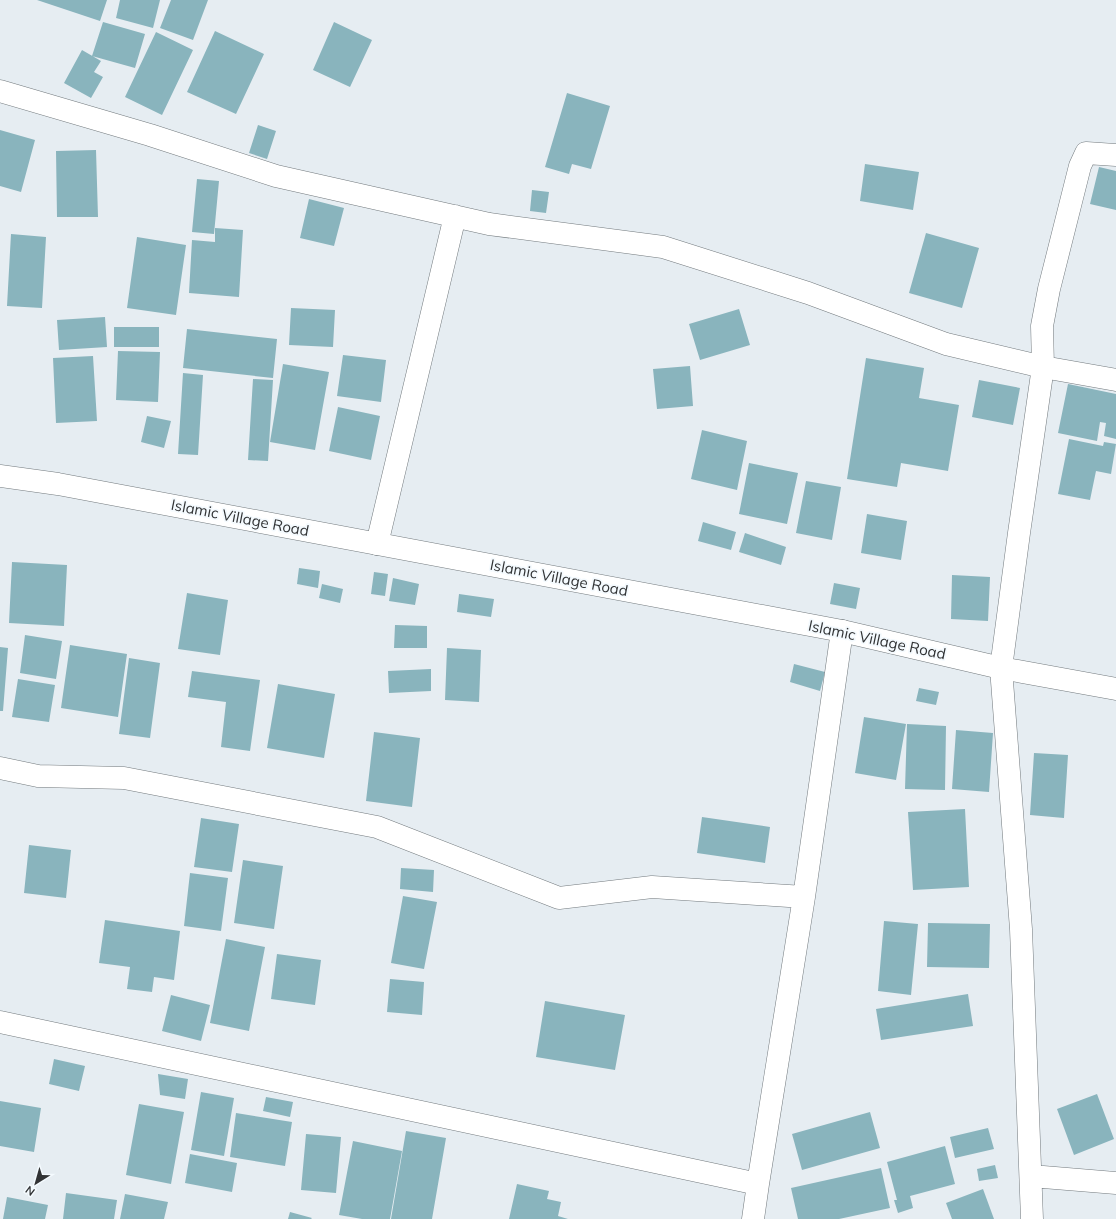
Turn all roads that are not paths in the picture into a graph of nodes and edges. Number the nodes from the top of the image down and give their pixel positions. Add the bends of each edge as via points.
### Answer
1 (0, 91) edge
2 (1116, 155) edge
3 (455, 216) junction
4 (1043, 366) junction
5 (1116, 380) edge
6 (0, 476) edge
7 (377, 544) junction
8 (842, 631) junction
9 (1001, 668) junction
10 (1116, 689) edge
11 (0, 768) edge
12 (804, 897) junction
13 (0, 1022) edge
14 (1030, 1176) junction
15 (1116, 1183) edge
16 (758, 1184) junction
17 (753, 1219) edge
18 (1032, 1219) edge

1 - 3 street via 150,135 276,176
2 - 4 street via 1086,153 1080,166 1042,326
3 - 4 street via 490,224 663,247 808,292 946,344
3 - 7 street
4 - 5 street
4 - 9 street
6 - 7 street, Islamic Village Road via 66,485
7 - 8 street, Islamic Village Road
8 - 9 street, Islamic Village Road
8 - 12 street
9 - 10 street, Islamic Village Road
9 - 14 street via 1021,929
11 - 12 street via 38,776 124,778 377,826 559,898 652,887
12 - 16 street
13 - 16 street
14 - 15 street
14 - 18 street
16 - 17 street

